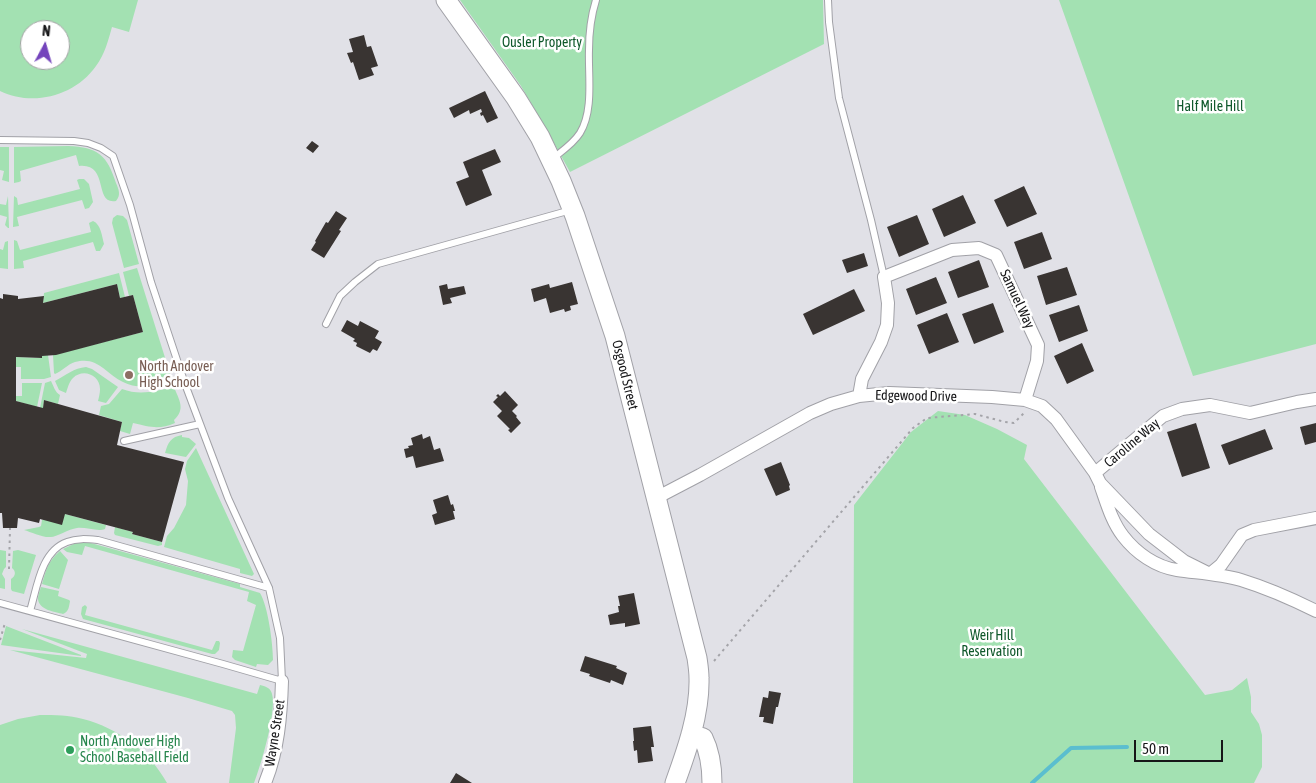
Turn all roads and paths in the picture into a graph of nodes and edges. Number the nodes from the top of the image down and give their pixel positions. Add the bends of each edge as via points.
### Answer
1 (446, 0) edge
2 (596, 0) edge
3 (828, 0) edge
4 (0, 140) edge
5 (551, 160) junction
6 (573, 210) junction
7 (884, 277) junction
8 (326, 324) dead end
9 (859, 396) junction
10 (1316, 399) edge
11 (1027, 401) junction
12 (200, 424) junction
13 (124, 441) dead end
14 (1098, 478) junction
15 (656, 498) junction
16 (1316, 518) edge
17 (10, 528) dead end
18 (9, 570) dead end
19 (1210, 574) junction
20 (268, 588) junction
21 (0, 603) edge
22 (30, 611) junction
23 (1316, 611) edge
24 (5, 623) dead end
25 (0, 640) edge
26 (699, 678) junction
27 (282, 682) junction
28 (691, 734) junction
29 (265, 783) edge
30 (675, 783) edge
31 (712, 783) edge

1 - 5 street, Osgood Street via 516,98
2 - 5 lane via 591,22 586,120 573,142
3 - 7 lane via 839,98
4 - 12 lane via 74,140 95,145 113,156 151,282
5 - 6 street, Osgood Street
6 - 8 lane via 378,264 340,296
6 - 15 street, Osgood Street via 615,336
7 - 9 street via 887,325 862,379
7 - 11 street, Samuel Way via 952,250 979,248 996,255 1038,345
9 - 11 street, Edgewood Drive via 992,397
9 - 15 street, Edgewood Drive via 810,413
10 - 14 street, Caroline Way via 1250,413 1210,405 1182,409 1163,416
11 - 14 street, Edgewood Drive via 1042,406 1056,420
11 - 26 path via 1024,414 1014,423 975,414 927,418 913,428
12 - 13 lane
12 - 20 lane
14 - 19 street, Edgewood Drive via 1149,534 1184,560
14 - 19 street, Edgewood Drive via 1112,516 1123,536 1137,550 1156,564
15 - 26 street, Osgood Street via 685,607
16 - 19 street via 1242,535 1221,565
17 - 18 path
19 - 23 street, Edgewood Drive via 1276,592
20 - 22 lane via 98,540 81,539 66,542 49,555
20 - 27 lane via 280,638
21 - 22 lane
22 - 27 lane
24 - 25 path
26 - 28 street, Osgood Street via 698,705
27 - 29 street, Wayne Street via 280,723
28 - 30 street, Osgood Street
28 - 31 street via 703,738 708,749

